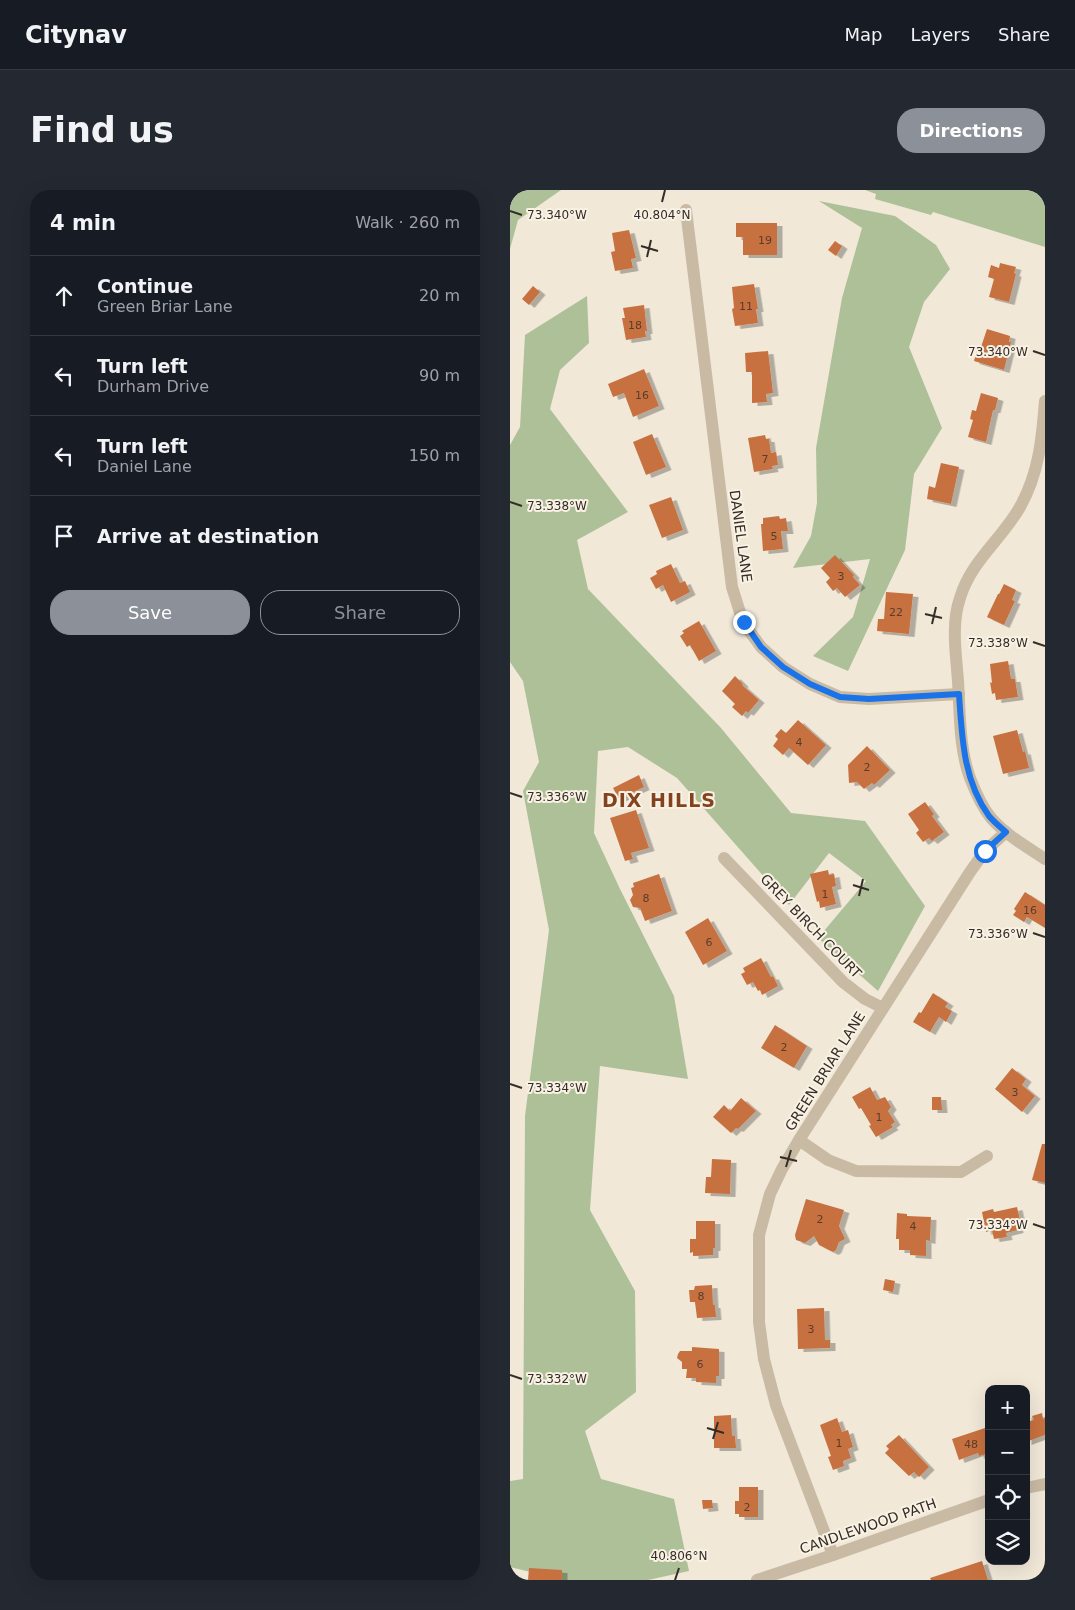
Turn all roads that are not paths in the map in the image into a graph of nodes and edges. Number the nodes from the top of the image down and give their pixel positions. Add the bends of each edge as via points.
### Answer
1 (686, 210) dead end
2 (1045, 401) edge
3 (1043, 448) edge
4 (959, 694) junction
5 (1006, 832) junction
6 (724, 858) dead end
7 (1045, 859) edge
8 (882, 1008) junction
9 (799, 1140) junction
10 (987, 1156) dead end
11 (1045, 1484) edge
12 (1030, 1487) edge
13 (985, 1501) edge
14 (833, 1555) junction
15 (757, 1580) edge

1 - 4 street, DANIEL LANE via 732,587 744,622 761,647 783,667 840,697 869,699
2 - 3 street
3 - 4 street via 1020,508 986,550 960,598 955,626
4 - 5 street via 963,751 970,777 990,817
5 - 7 street
5 - 8 street, GREEN BRIAR LANE via 985,851 970,872
6 - 8 street, GREY BIRCH COURT via 843,982
8 - 9 street, GREEN BRIAR LANE
9 - 10 street via 828,1160 856,1171 961,1172
9 - 14 street, GREEN BRIAR LANE via 770,1194 759,1235 759,1322 764,1359 776,1405
11 - 12 street
13 - 14 street, CANDLEWOOD PATH
14 - 15 street, CANDLEWOOD PATH

